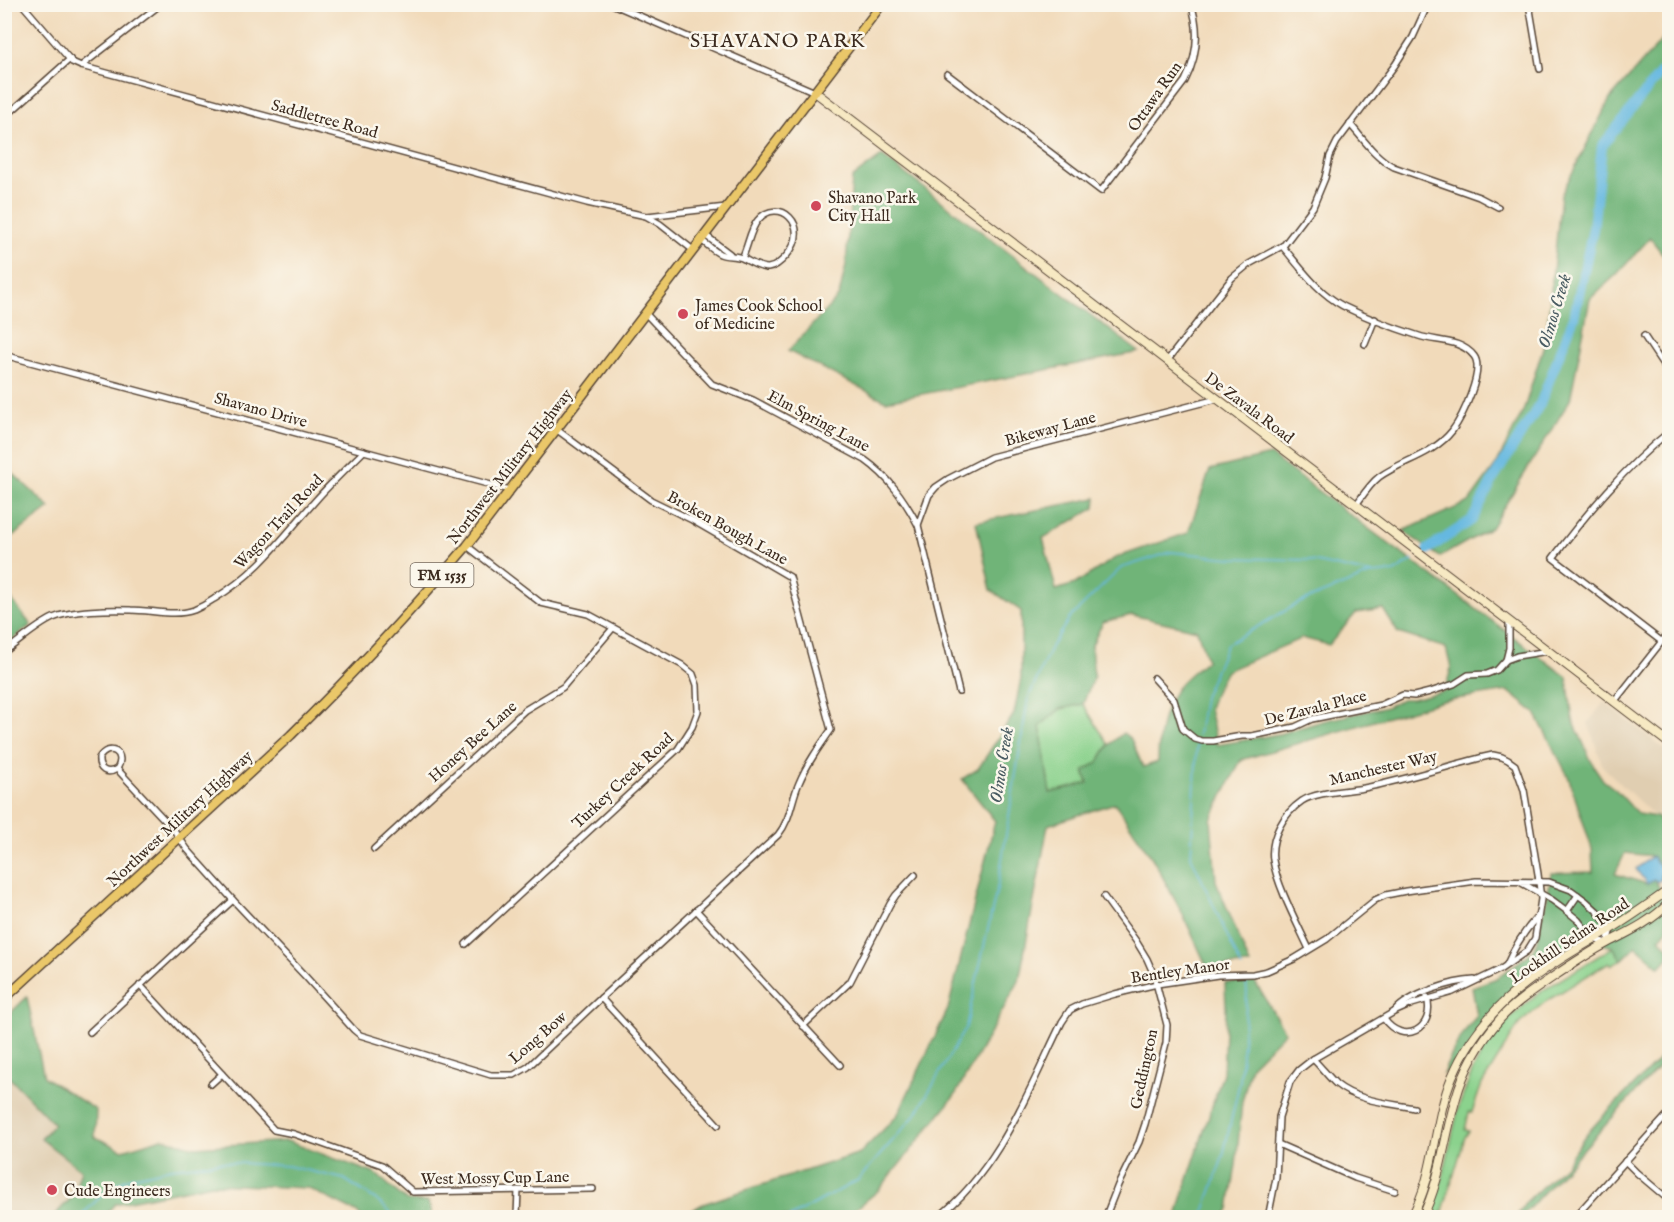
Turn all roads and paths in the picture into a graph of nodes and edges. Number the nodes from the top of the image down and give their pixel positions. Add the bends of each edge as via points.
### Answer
1 (22, 4) edge
2 (161, 4) edge
3 (612, 4) edge
4 (882, 4) edge
5 (1191, 4) edge
6 (1428, 4) edge
7 (1529, 4) edge
8 (70, 59) junction
9 (81, 66) junction
10 (1540, 69) dead end
11 (947, 74) dead end
12 (815, 92) junction
13 (4, 118) edge
14 (1350, 124) junction
15 (726, 207) junction
16 (1498, 207) dead end
17 (646, 216) junction
18 (703, 237) junction
19 (1282, 246) junction
20 (693, 250) junction
21 (742, 258) junction
22 (646, 314) junction
23 (1375, 319) junction
24 (1644, 336) dead end
25 (1365, 344) dead end
26 (4, 355) edge
27 (1167, 361) junction
28 (1670, 375) edge
29 (1217, 399) junction
30 (556, 429) junction
31 (1670, 431) edge
32 (364, 451) junction
33 (510, 490) junction
34 (1356, 505) junction
35 (918, 525) junction
36 (467, 546) junction
37 (1509, 622) junction
38 (613, 628) junction
39 (1670, 631) edge
40 (1661, 641) junction
41 (1548, 651) junction
42 (4, 652) edge
43 (1506, 660) junction
44 (1154, 678) dead end
45 (959, 692) dead end
46 (1614, 702) junction
47 (831, 730) joint
48 (1670, 744) edge
49 (117, 769) junction
50 (179, 838) junction
51 (374, 849) dead end
52 (915, 875) dead end
53 (1539, 881) junction
54 (1520, 882) junction
55 (1670, 889) edge
56 (1540, 893) junction
57 (1578, 895) junction
58 (1104, 897) dead end
59 (233, 900) junction
60 (1670, 902) edge
61 (696, 910) junction
62 (1567, 911) junction
63 (1538, 916) junction
64 (1611, 929) junction
65 (1593, 939) junction
66 (1607, 943) junction
67 (466, 944) dead end
68 (1309, 950) junction
69 (1507, 964) junction
70 (1477, 980) junction
71 (1156, 984) junction
72 (140, 985) junction
73 (1425, 993) junction
74 (601, 998) junction
75 (4, 999) edge
76 (1428, 1000) junction
77 (1394, 1012) junction
78 (1384, 1019) junction
79 (804, 1026) junction
80 (90, 1032) dead end
81 (1313, 1059) junction
82 (840, 1065) dead end
83 (222, 1074) junction
84 (211, 1083) dead end
85 (1414, 1108) dead end
86 (1670, 1112) edge
87 (718, 1125) dead end
88 (1278, 1144) junction
89 (1626, 1161) junction
90 (1430, 1166) junction
91 (1440, 1169) junction
92 (593, 1189) dead end
93 (518, 1190) junction
94 (1395, 1191) dead end
95 (1670, 1202) edge
96 (517, 1216) edge
97 (938, 1218) edge
98 (1105, 1218) edge
99 (1268, 1218) edge
100 (1411, 1218) edge
101 (1422, 1218) edge
102 (1574, 1218) edge

1 - 8 street, Saddletree Road
2 - 9 street
3 - 12 street
4 - 12 main road, Northwest Military Highway / FM 1535
5 - 11 street, Ottawa Run via 1196,37 1192,68 1101,191
6 - 14 street via 1401,56
7 - 10 street
8 - 9 street, Saddletree Road
8 - 13 street
9 - 17 street, Saddletree Road
12 - 15 main road, Northwest Military Highway / FM 1535
12 - 27 main road, De Zavala Road
14 - 16 street via 1382,161
14 - 19 street via 1333,149 1312,207
15 - 17 street, Saddletree Road
15 - 18 main road, Northwest Military Highway / FM 1535
17 - 20 street, Saddletree Road
18 - 20 main road, Northwest Military Highway / FM 1535
18 - 21 street via 720,254
19 - 23 street via 1323,293
19 - 27 street via 1232,278
20 - 22 main road, Northwest Military Highway / FM 1535
21 - 21 street via 765,268 779,264 796,238 793,221 777,212 765,214 755,224
22 - 30 main road, Northwest Military Highway / FM 1535
22 - 35 street, Elm Spring Lane via 712,384 753,400 876,468 894,487
23 - 25 street
23 - 34 street via 1418,336 1463,347 1477,360 1478,372 1464,411 1446,437 1423,455 1381,476
24 - 28 street
26 - 32 street, Shavano Drive
27 - 29 main road, De Zavala Road
29 - 34 main road, De Zavala Road
29 - 35 street, Bikeway Lane via 991,457 936,487
30 - 33 main road, Northwest Military Highway / FM 1535
30 - 47 street, Broken Bough Lane via 651,500 790,577
31 - 40 street via 1617,481 1553,558
32 - 33 street, Shavano Drive
32 - 42 street, Wagon Trail Road via 272,552 228,590 197,609 185,613 131,609 68,614 44,623
33 - 36 main road, Northwest Military Highway / FM 1535
34 - 37 main road, De Zavala Road
35 - 45 street, Elm Spring Lane
36 - 38 street, Turkey Creek Road via 541,603 588,614
36 - 50 main road, Northwest Military Highway / FM 1535 via 336,690
37 - 41 main road, De Zavala Road
37 - 43 street
38 - 51 street, Honey Bee Lane via 563,687 525,710
38 - 67 street, Turkey Creek Road via 693,674 698,711 692,727 678,749
39 - 40 street
40 - 46 street
41 - 43 street, De Zavala Place
41 - 46 main road, De Zavala Road
43 - 44 street, De Zavala Place via 1497,670 1468,675 1430,692 1403,695 1381,705 1312,719 1274,732 1213,741 1202,741 1183,729 1174,700
46 - 48 main road, De Zavala Road
47 - 61 street, Long Bow via 804,770 785,826
49 - 49 street via 121,763 117,753 107,750 100,755 103,771
49 - 50 street, Long Bow
50 - 59 street, Long Bow
50 - 75 main road, Northwest Military Highway / FM 1535
52 - 79 street via 896,895 847,986
53 - 54 street, Bentley Manor
53 - 56 street, Manchester Way
53 - 57 street, Bentley Manor via 1561,885
53 - 68 street, Manchester Way via 1522,783 1515,765 1502,757 1484,757 1366,788 1313,796 1285,818 1273,847 1280,882
54 - 56 street, Bentley Manor
54 - 68 street, Bentley Manor via 1476,881 1386,895
55 - 64 main road, Lockhill Selma Road
56 - 62 street, Bentley Manor
56 - 63 street, Manchester Way
57 - 62 street
57 - 64 street, Bentley Manor
58 - 71 street, Geddington via 1142,950
59 - 72 street
59 - 74 street, Long Bow via 360,1035 491,1075 514,1076 528,1067
60 - 66 main road, Lockhill Selma Road via 1651,920
61 - 74 street, Long Bow
61 - 79 street
62 - 65 street, Bentley Manor
63 - 69 street
63 - 69 street, Manchester Way via 1532,945
64 - 65 main road, Lockhill Selma Road
64 - 66 street
65 - 66 street
65 - 90 main road, Lockhill Selma Road via 1527,982 1479,1029 1444,1096
66 - 91 main road, Lockhill Selma Road via 1531,992 1487,1036 1461,1083
68 - 71 street, Bentley Manor via 1260,973
69 - 70 street, Manchester Way
70 - 73 street via 1450,983
70 - 76 street, Manchester Way
71 - 97 street, Bentley Manor via 1070,1010 997,1152 968,1190
71 - 98 street, Geddington via 1167,1025 1166,1043 1142,1133
72 - 80 street
72 - 83 street, West Mossy Cup Lane
73 - 76 street
73 - 77 street via 1402,1003
74 - 87 street
76 - 77 street, Manchester Way
76 - 78 street via 1429,1015 1416,1030 1401,1032
77 - 78 street
78 - 81 street
79 - 82 street
81 - 85 street via 1348,1092
81 - 88 street via 1299,1070 1288,1088 1279,1117
83 - 84 street
83 - 93 street, West Mossy Cup Lane via 274,1130 382,1165 413,1192
86 - 89 street
88 - 94 street
88 - 99 street
89 - 95 street
89 - 102 street
90 - 91 street
90 - 100 main road, Lockhill Selma Road
91 - 101 main road, Lockhill Selma Road
92 - 93 street, West Mossy Cup Lane
93 - 96 street

